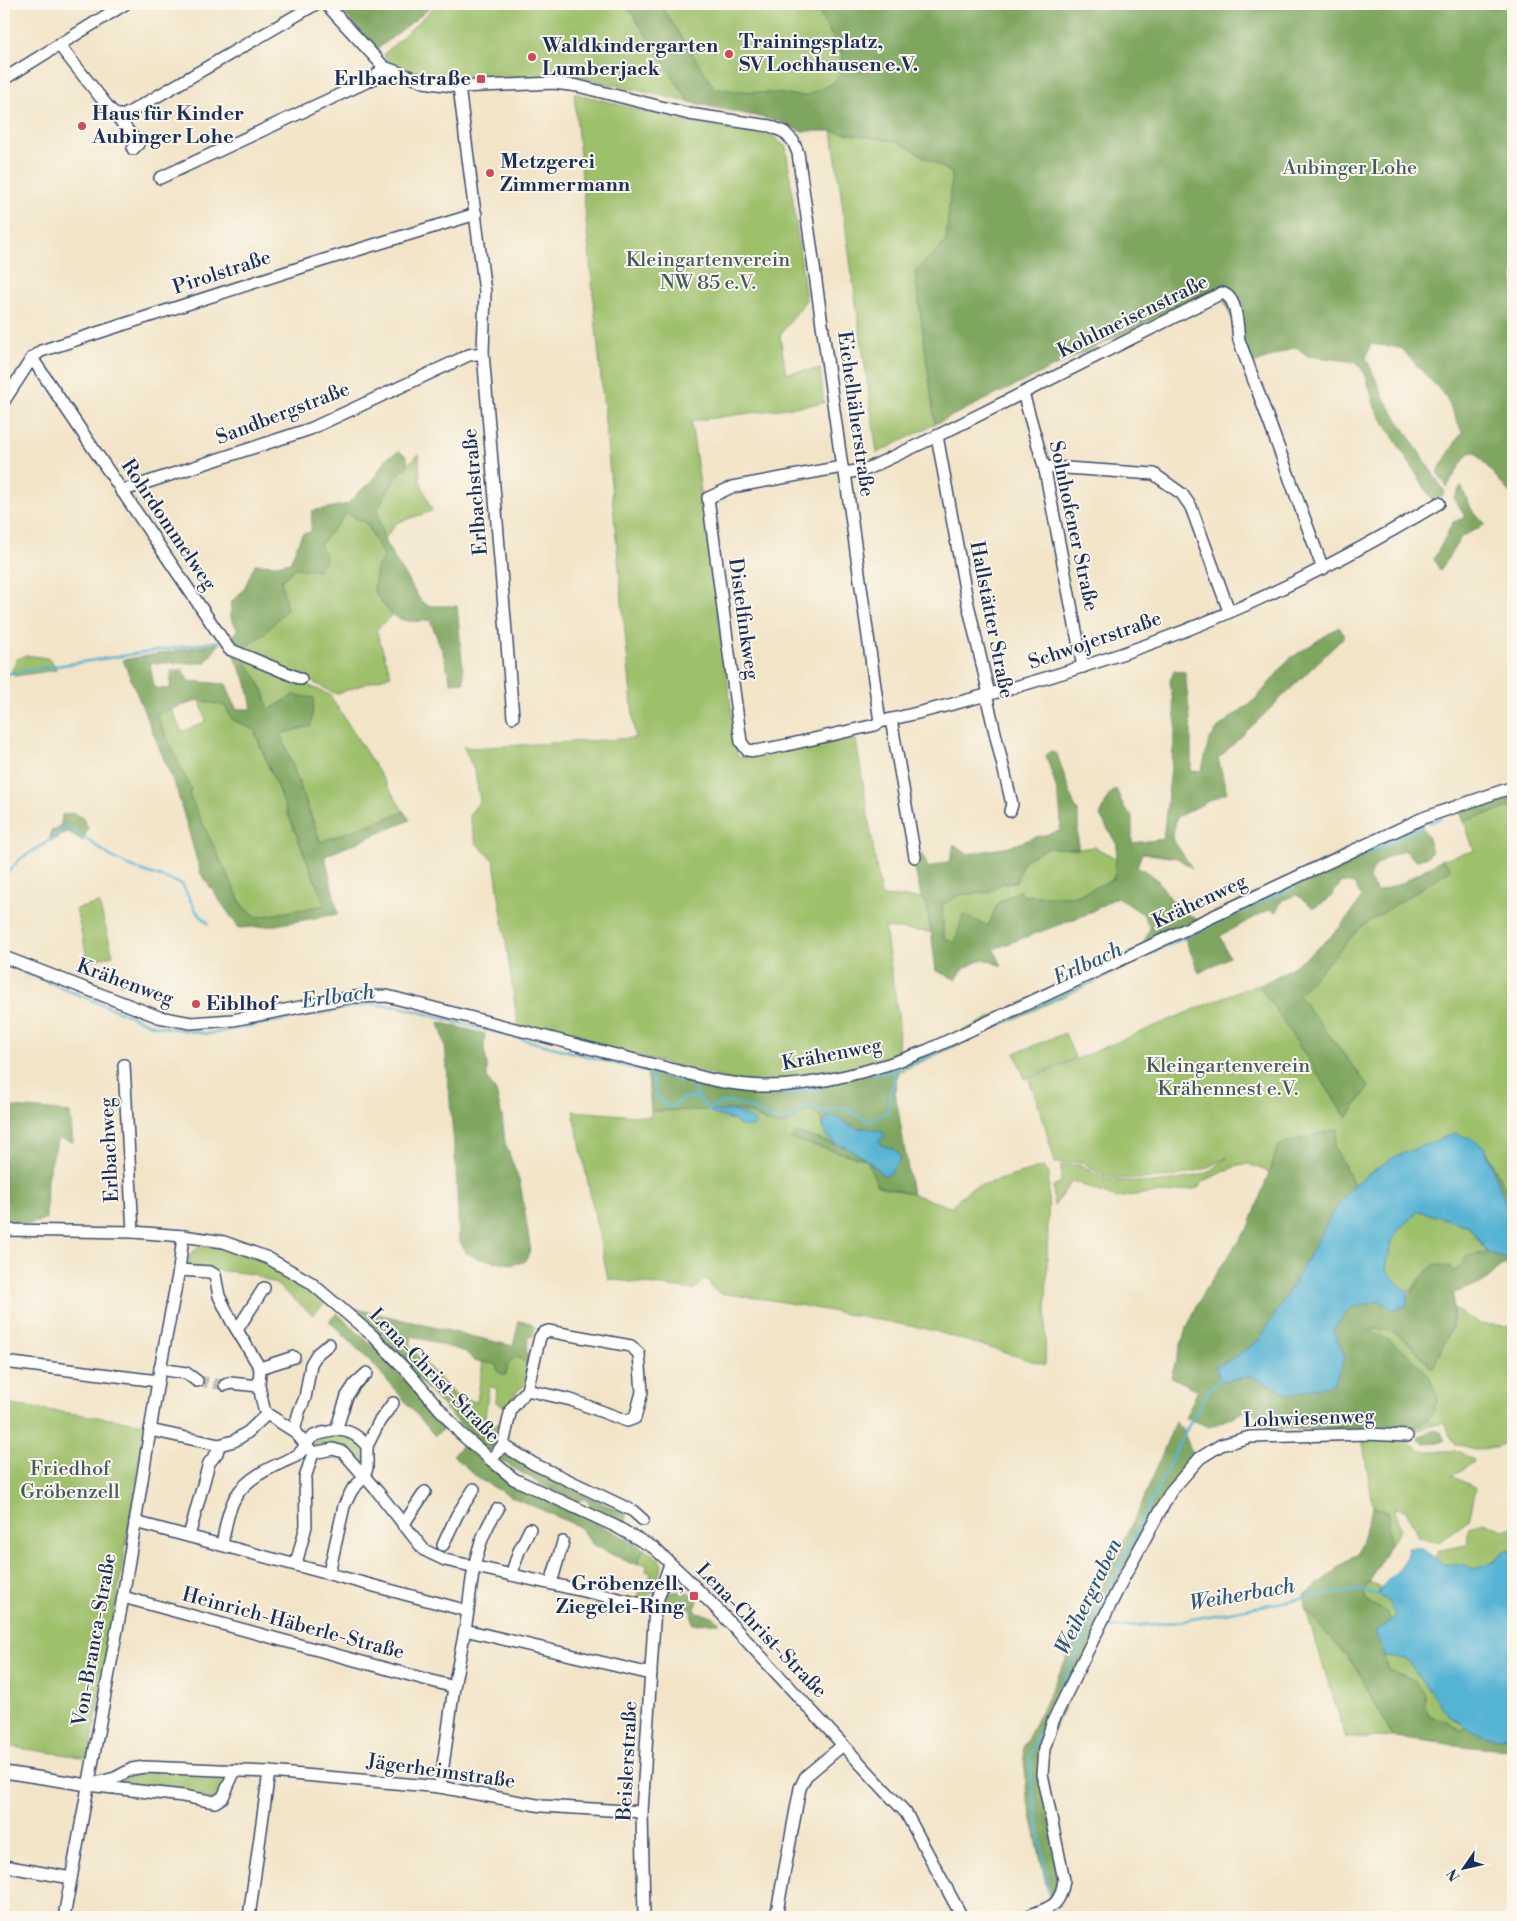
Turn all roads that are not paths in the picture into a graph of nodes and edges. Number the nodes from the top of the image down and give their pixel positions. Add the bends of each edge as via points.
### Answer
1 (125, 4) edge
2 (316, 4) edge
3 (326, 4) edge
4 (59, 45) junction
5 (384, 67) junction
6 (4, 80) edge
7 (459, 86) junction
8 (116, 115) junction
9 (133, 149) dead end
10 (160, 178) dead end
11 (476, 214) junction
12 (483, 352) junction
13 (32, 358) junction
14 (1022, 393) junction
15 (4, 401) edge
16 (937, 436) junction
17 (843, 470) junction
18 (1045, 470) junction
19 (121, 491) junction
20 (708, 498) joint
21 (1439, 503) dead end
22 (1323, 569) junction
23 (1229, 611) junction
24 (1083, 667) junction
25 (301, 679) dead end
26 (988, 695) junction
27 (513, 717) dead end
28 (886, 721) junction
29 (742, 746) joint
30 (1513, 787) edge
31 (1010, 811) dead end
32 (914, 857) dead end
33 (4, 957) edge
34 (124, 1065) dead end
35 (4, 1230) edge
36 (132, 1232) junction
37 (183, 1236) junction
38 (179, 1270) junction
39 (264, 1288) dead end
40 (237, 1330) junction
41 (329, 1344) dead end
42 (294, 1356) dead end
43 (4, 1362) edge
44 (260, 1368) junction
45 (160, 1369) junction
46 (366, 1373) dead end
47 (158, 1381) junction
48 (197, 1381) tunnel mouth
49 (224, 1385) tunnel mouth
50 (259, 1386) junction
51 (527, 1390) junction
52 (393, 1403) dead end
53 (268, 1414) junction
54 (150, 1430) junction
55 (336, 1430) junction
56 (294, 1431) junction
57 (1407, 1436) dead end
58 (219, 1445) junction
59 (503, 1445) junction
60 (368, 1446) junction
61 (310, 1449) junction
62 (490, 1460) junction
63 (364, 1477) junction
64 (474, 1488) dead end
65 (425, 1492) dead end
66 (498, 1509) dead end
67 (643, 1520) dead end
68 (135, 1522) junction
69 (403, 1525) junction
70 (530, 1529) dead end
71 (189, 1536) junction
72 (563, 1542) dead end
73 (222, 1544) junction
74 (443, 1546) junction
75 (424, 1550) junction
76 (458, 1563) junction
77 (296, 1564) junction
78 (670, 1564) junction
79 (474, 1566) junction
80 (328, 1573) junction
81 (511, 1575) junction
82 (551, 1583) junction
83 (123, 1597) junction
84 (655, 1607) junction
85 (468, 1611) junction
86 (465, 1630) junction
87 (651, 1674) junction
88 (454, 1687) junction
89 (843, 1745) junction
90 (235, 1770) junction
91 (4, 1772) edge
92 (269, 1772) junction
93 (88, 1785) junction
94 (440, 1787) junction
95 (642, 1812) junction
96 (4, 1866) edge
97 (71, 1878) junction
98 (64, 1917) edge
99 (249, 1917) edge
100 (644, 1917) edge
101 (776, 1917) edge
102 (962, 1917) edge
103 (1025, 1917) edge

1 - 4 street
2 - 8 street via 133,112
3 - 5 street
4 - 6 street
4 - 8 street
5 - 7 street via 424,82
5 - 10 street via 373,79
7 - 11 street, Erlbachstraße
7 - 17 street, Eichelhäherstraße via 578,86 689,114 770,126 784,132 798,153
8 - 9 street via 138,144
11 - 12 street, Erlbachstraße via 485,292
11 - 13 street, Pirolstraße via 41,351
12 - 19 street, Sandbergstraße via 469,355 310,429
12 - 27 street, Erlbachstraße
13 - 15 street, Pirolstraße
13 - 19 street, Rohrdommelweg
14 - 16 street, Kohlmeisenstraße
14 - 18 street, Solnhofener Straße
14 - 22 street, Kohlmeisenstraße via 1222,293 1228,294 1233,301 1239,340
16 - 17 street, Kohlmeisenstraße via 867,469
16 - 26 street, Hallstätter Straße
17 - 20 street, Kohlmeisenstraße via 732,487
17 - 28 street, Eichelhäherstraße
18 - 23 street via 1051,467 1154,474 1170,484 1191,508
18 - 24 street, Solnhofener Straße
19 - 25 street, Rohrdommelweg via 229,649
20 - 29 street, Distelfinkweg
21 - 22 street, Schwojerstraße
22 - 23 street, Schwojerstraße
23 - 24 street, Schwojerstraße via 1156,642
24 - 26 street, Schwojerstraße
26 - 28 street, Schwojerstraße
26 - 31 street, Hallstätter Straße via 1012,804
28 - 29 street, Schwojerstraße via 756,751
28 - 32 street, Eichelhäherstraße
30 - 33 street, Krähenweg via 1423,818 928,1050 821,1081 793,1085 763,1086 714,1080 387,996 352,997 233,1020 191,1023 159,1017
34 - 36 street, Erlbachweg
35 - 36 street, Lena-Christ-Straße
36 - 37 street, Lena-Christ-Straße
37 - 38 street, Von-Branca-Straße
37 - 62 street, Lena-Christ-Straße via 224,1242 268,1258 310,1282 372,1336 460,1433
38 - 40 street via 215,1275 219,1296
38 - 45 street, Von-Branca-Straße
39 - 40 street
40 - 44 street
41 - 56 street via 311,1364 305,1398
42 - 44 street
43 - 47 street
44 - 50 street
45 - 47 street, Von-Branca-Straße
45 - 48 street via 186,1373
46 - 55 street via 347,1396
47 - 54 street, Von-Branca-Straße
49 - 50 street
50 - 53 street via 261,1403
51 - 51 street via 572,1400 631,1421 637,1413 642,1392 639,1354 631,1346 548,1331 540,1337
51 - 59 street via 511,1409
52 - 60 street via 379,1422
53 - 56 street
53 - 58 street via 234,1441
54 - 58 street
54 - 68 street, Von-Branca-Straße
55 - 60 street via 346,1430 359,1436
55 - 61 street via 311,1439
56 - 61 street
57 - 103 street, Lohwiesenweg via 1250,1437 1221,1445 1200,1458 1171,1491 1124,1577 1053,1721 1044,1749 1042,1774 1064,1880 1062,1894 1055,1905
58 - 71 street via 209,1463
59 - 62 street
59 - 67 street via 534,1464 633,1510
60 - 63 street
61 - 63 street via 343,1452
61 - 73 street via 268,1469 251,1480 236,1496
61 - 77 street via 305,1478 306,1526
62 - 78 street, Lena-Christ-Straße via 514,1479 616,1526 654,1548
63 - 69 street
63 - 80 street via 344,1506
64 - 74 street
65 - 69 street
66 - 79 street via 484,1533
68 - 71 street
68 - 83 street, Von-Branca-Straße
69 - 75 street
70 - 81 street
71 - 73 street
72 - 82 street
73 - 77 street
74 - 75 street
74 - 76 street
75 - 76 street
76 - 79 street
77 - 80 street
78 - 84 street, Beislerstraße
78 - 89 street, Lena-Christ-Straße via 719,1611
79 - 81 street
79 - 85 street
80 - 85 street
81 - 82 street
82 - 84 street
83 - 88 street, Heinrich-Häberle-Straße
83 - 93 street, Von-Branca-Straße
84 - 87 street, Beislerstraße
85 - 86 street
86 - 87 street
86 - 88 street
87 - 95 street, Beislerstraße
88 - 94 street
89 - 101 street via 806,1776 800,1788
89 - 102 street, Lena-Christ-Straße via 906,1812
90 - 92 street, Jägerheimstraße
90 - 93 street, Jägerheimstraße via 144,1767
90 - 93 street via 223,1797 215,1802
91 - 93 street
92 - 94 street, Jägerheimstraße
92 - 99 street
93 - 97 street, Von-Branca-Straße
94 - 95 street, Jägerheimstraße via 542,1806
95 - 100 street, Beislerstraße
96 - 97 street
97 - 98 street, Von-Branca-Straße

